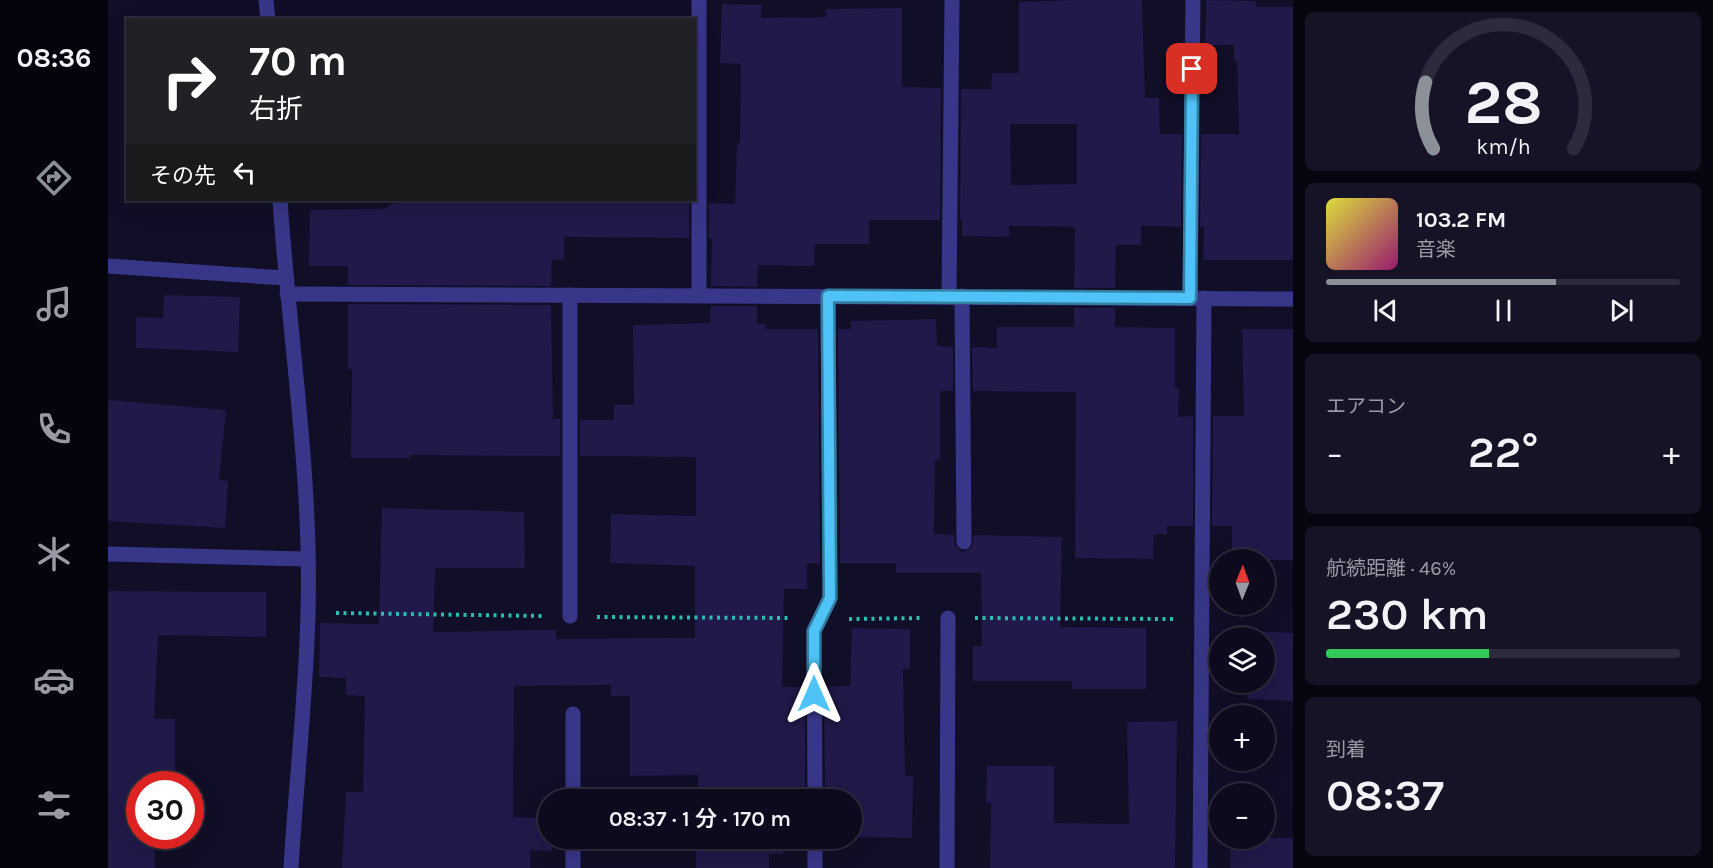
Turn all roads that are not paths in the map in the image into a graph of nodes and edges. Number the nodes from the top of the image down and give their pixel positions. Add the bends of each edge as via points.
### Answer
1 (267, 0) edge
2 (699, 0) edge
3 (952, 0) edge
4 (1193, 0) edge
5 (268, 18) edge
6 (280, 201) edge
7 (108, 266) edge
8 (286, 286) junction
9 (570, 295) junction
10 (699, 295) junction
11 (828, 296) junction
12 (956, 296) junction
13 (1197, 298) junction
14 (1293, 298) edge
15 (964, 542) dead end
16 (108, 554) edge
17 (307, 559) junction
18 (570, 616) road end
19 (948, 618) road end
20 (573, 714) dead end
21 (573, 789) edge
22 (815, 789) edge
23 (573, 849) edge
24 (815, 849) edge
25 (291, 868) edge
26 (573, 868) edge
27 (815, 868) edge
28 (947, 868) edge
29 (1200, 868) edge

1 - 5 street
2 - 10 street
3 - 12 street
4 - 13 street
6 - 8 street
7 - 8 street
8 - 9 street
8 - 17 street via 301,418
9 - 10 street
9 - 18 street
10 - 11 street
11 - 12 street
11 - 22 street via 830,598 814,631
12 - 13 street
12 - 15 street
13 - 14 street
13 - 29 street via 1202,619
16 - 17 street
17 - 25 street via 308,613
19 - 28 street
20 - 21 street
23 - 26 street
24 - 27 street

